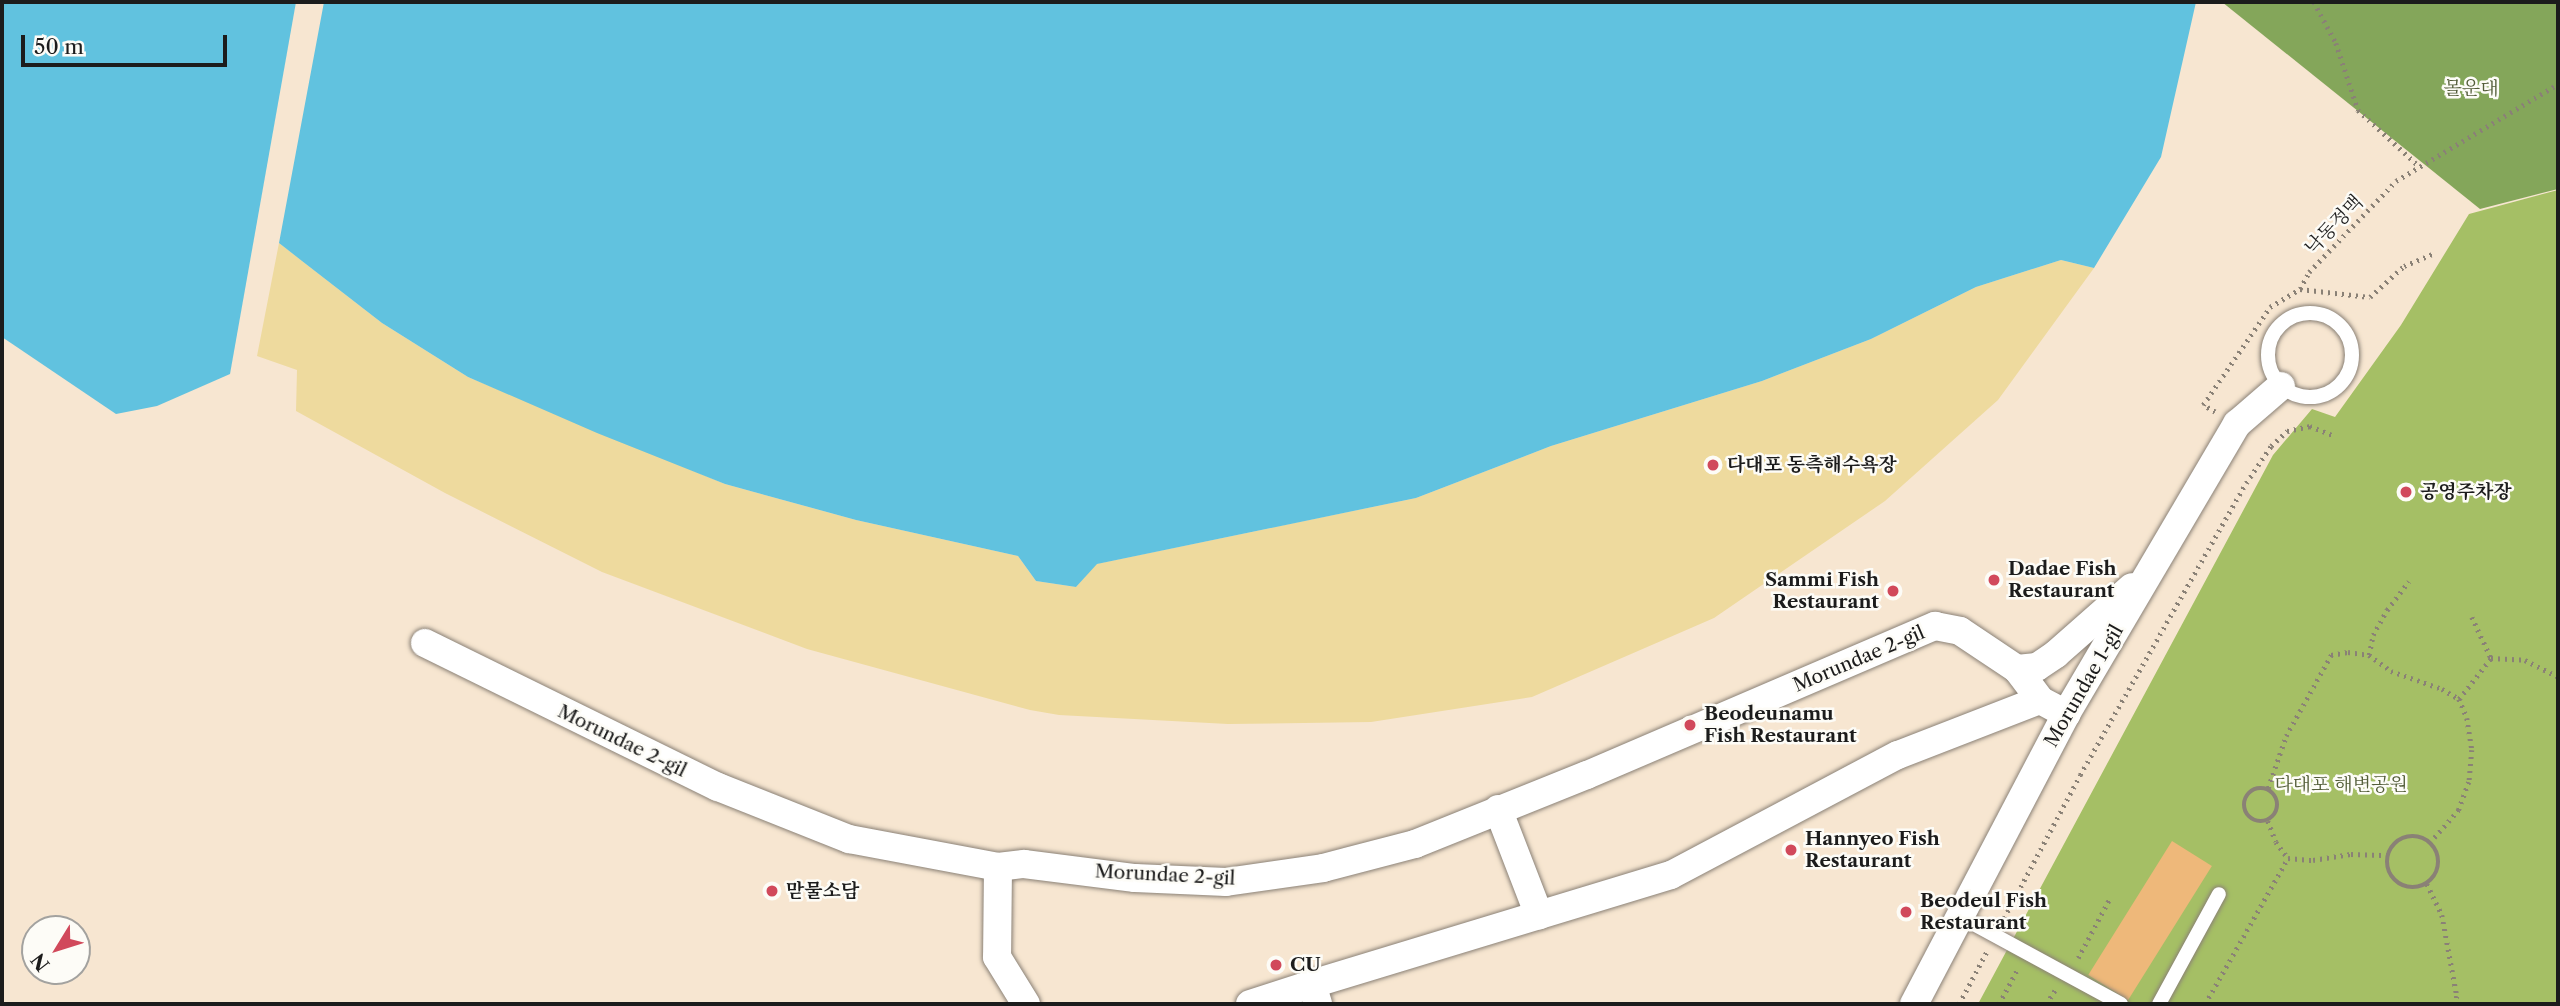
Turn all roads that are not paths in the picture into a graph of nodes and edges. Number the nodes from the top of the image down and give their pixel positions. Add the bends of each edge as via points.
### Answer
1 (2281, 386) junction
2 (2151, 570) junction
3 (425, 643) dead end
4 (2017, 669) junction
5 (2040, 700) junction
6 (2066, 714) junction
7 (1498, 809) junction
8 (998, 866) junction
9 (2219, 894) dead end
10 (1539, 915) junction
11 (1961, 917) junction
12 (1315, 994) edge
13 (1026, 1004) edge
14 (1250, 1004) edge
15 (1914, 1004) edge
16 (2121, 1004) edge
17 (2159, 1004) edge

1 - 1 lane via 2306,397 2321,396 2343,382 2352,356 2345,331 2335,321 2323,315 2296,315 2283,321 2268,345 2272,374
1 - 2 street, Morundae 1-gil via 2237,424
2 - 4 street via 2056,654 2037,667
2 - 6 street, Morundae 1-gil
3 - 8 street, Morundae 2-gil via 718,787 849,839
4 - 5 street, Morundae 2-gil
4 - 7 street, Morundae 2-gil via 1961,631 1935,626
5 - 6 street
5 - 10 street via 1898,755 1671,875
6 - 11 street, Morundae 1-gil
7 - 8 street, Morundae 2-gil via 1415,844 1323,868 1226,882 1135,878 1024,864
7 - 10 street
8 - 13 street via 997,957
9 - 17 lane
10 - 12 street
11 - 15 street, Morundae 1-gil
11 - 16 lane
12 - 14 street

